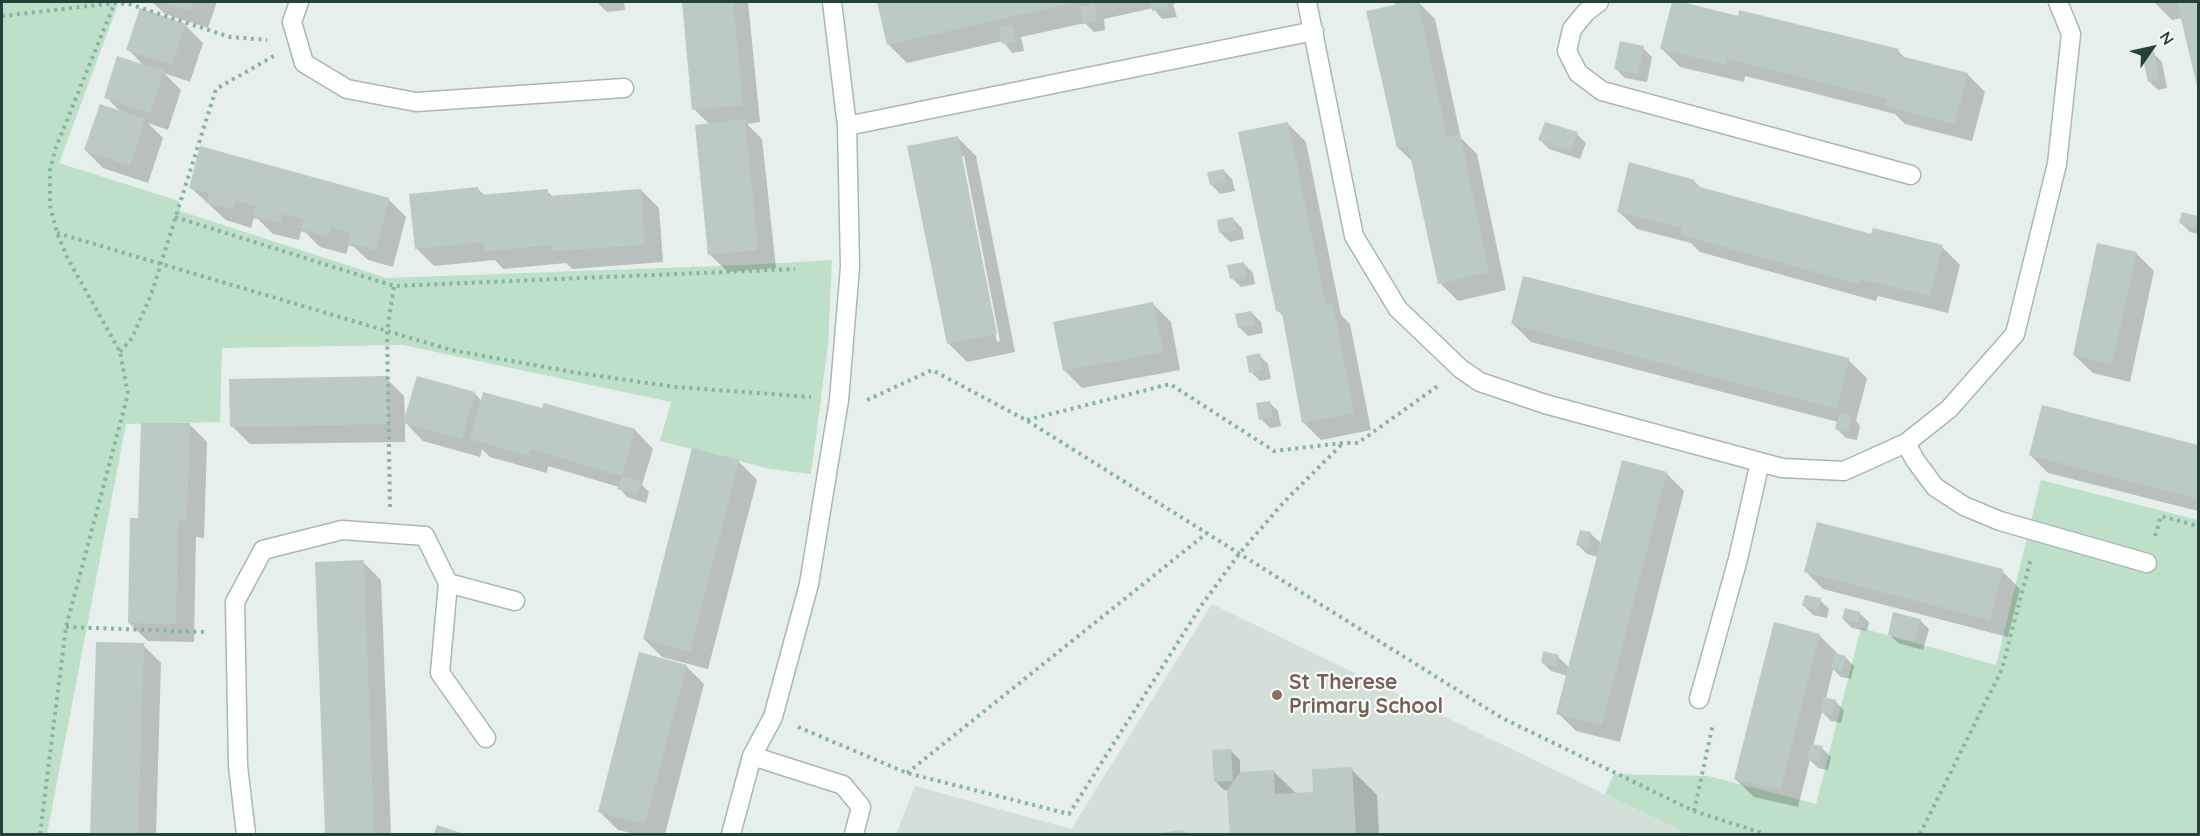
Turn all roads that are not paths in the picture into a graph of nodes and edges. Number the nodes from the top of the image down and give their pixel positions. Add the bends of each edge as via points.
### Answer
1 (299, 2) edge
2 (831, 2) edge
3 (1307, 2) edge
4 (1599, 2) edge
5 (2058, 2) edge
6 (1314, 31) junction
7 (624, 88) dead end
8 (848, 126) junction
9 (1911, 175) dead end
10 (1906, 443) junction
11 (1760, 462) junction
12 (2147, 563) road end
13 (448, 583) junction
14 (515, 601) dead end
15 (1700, 699) road end
16 (486, 738) dead end
17 (752, 756) junction
18 (246, 834) edge
19 (731, 834) edge
20 (854, 834) edge

1 - 7 street via 292,22 304,63 347,88 416,102
2 - 8 street
3 - 6 street
4 - 9 street via 1572,29 1567,51 1578,73 1602,91
5 - 10 street via 2071,34 2057,164 2015,334 1949,409
6 - 8 street
6 - 11 street via 1354,236 1398,309 1480,382 1545,404
8 - 17 street via 850,267 839,400 808,584 773,717
10 - 11 street via 1844,471 1782,468
10 - 12 street via 1935,487 1964,506 2000,521
11 - 15 street
13 - 14 street
13 - 16 street via 440,673
13 - 18 street via 425,536 342,530 263,550 235,602 238,766
17 - 19 street
17 - 20 street via 843,786 861,807

